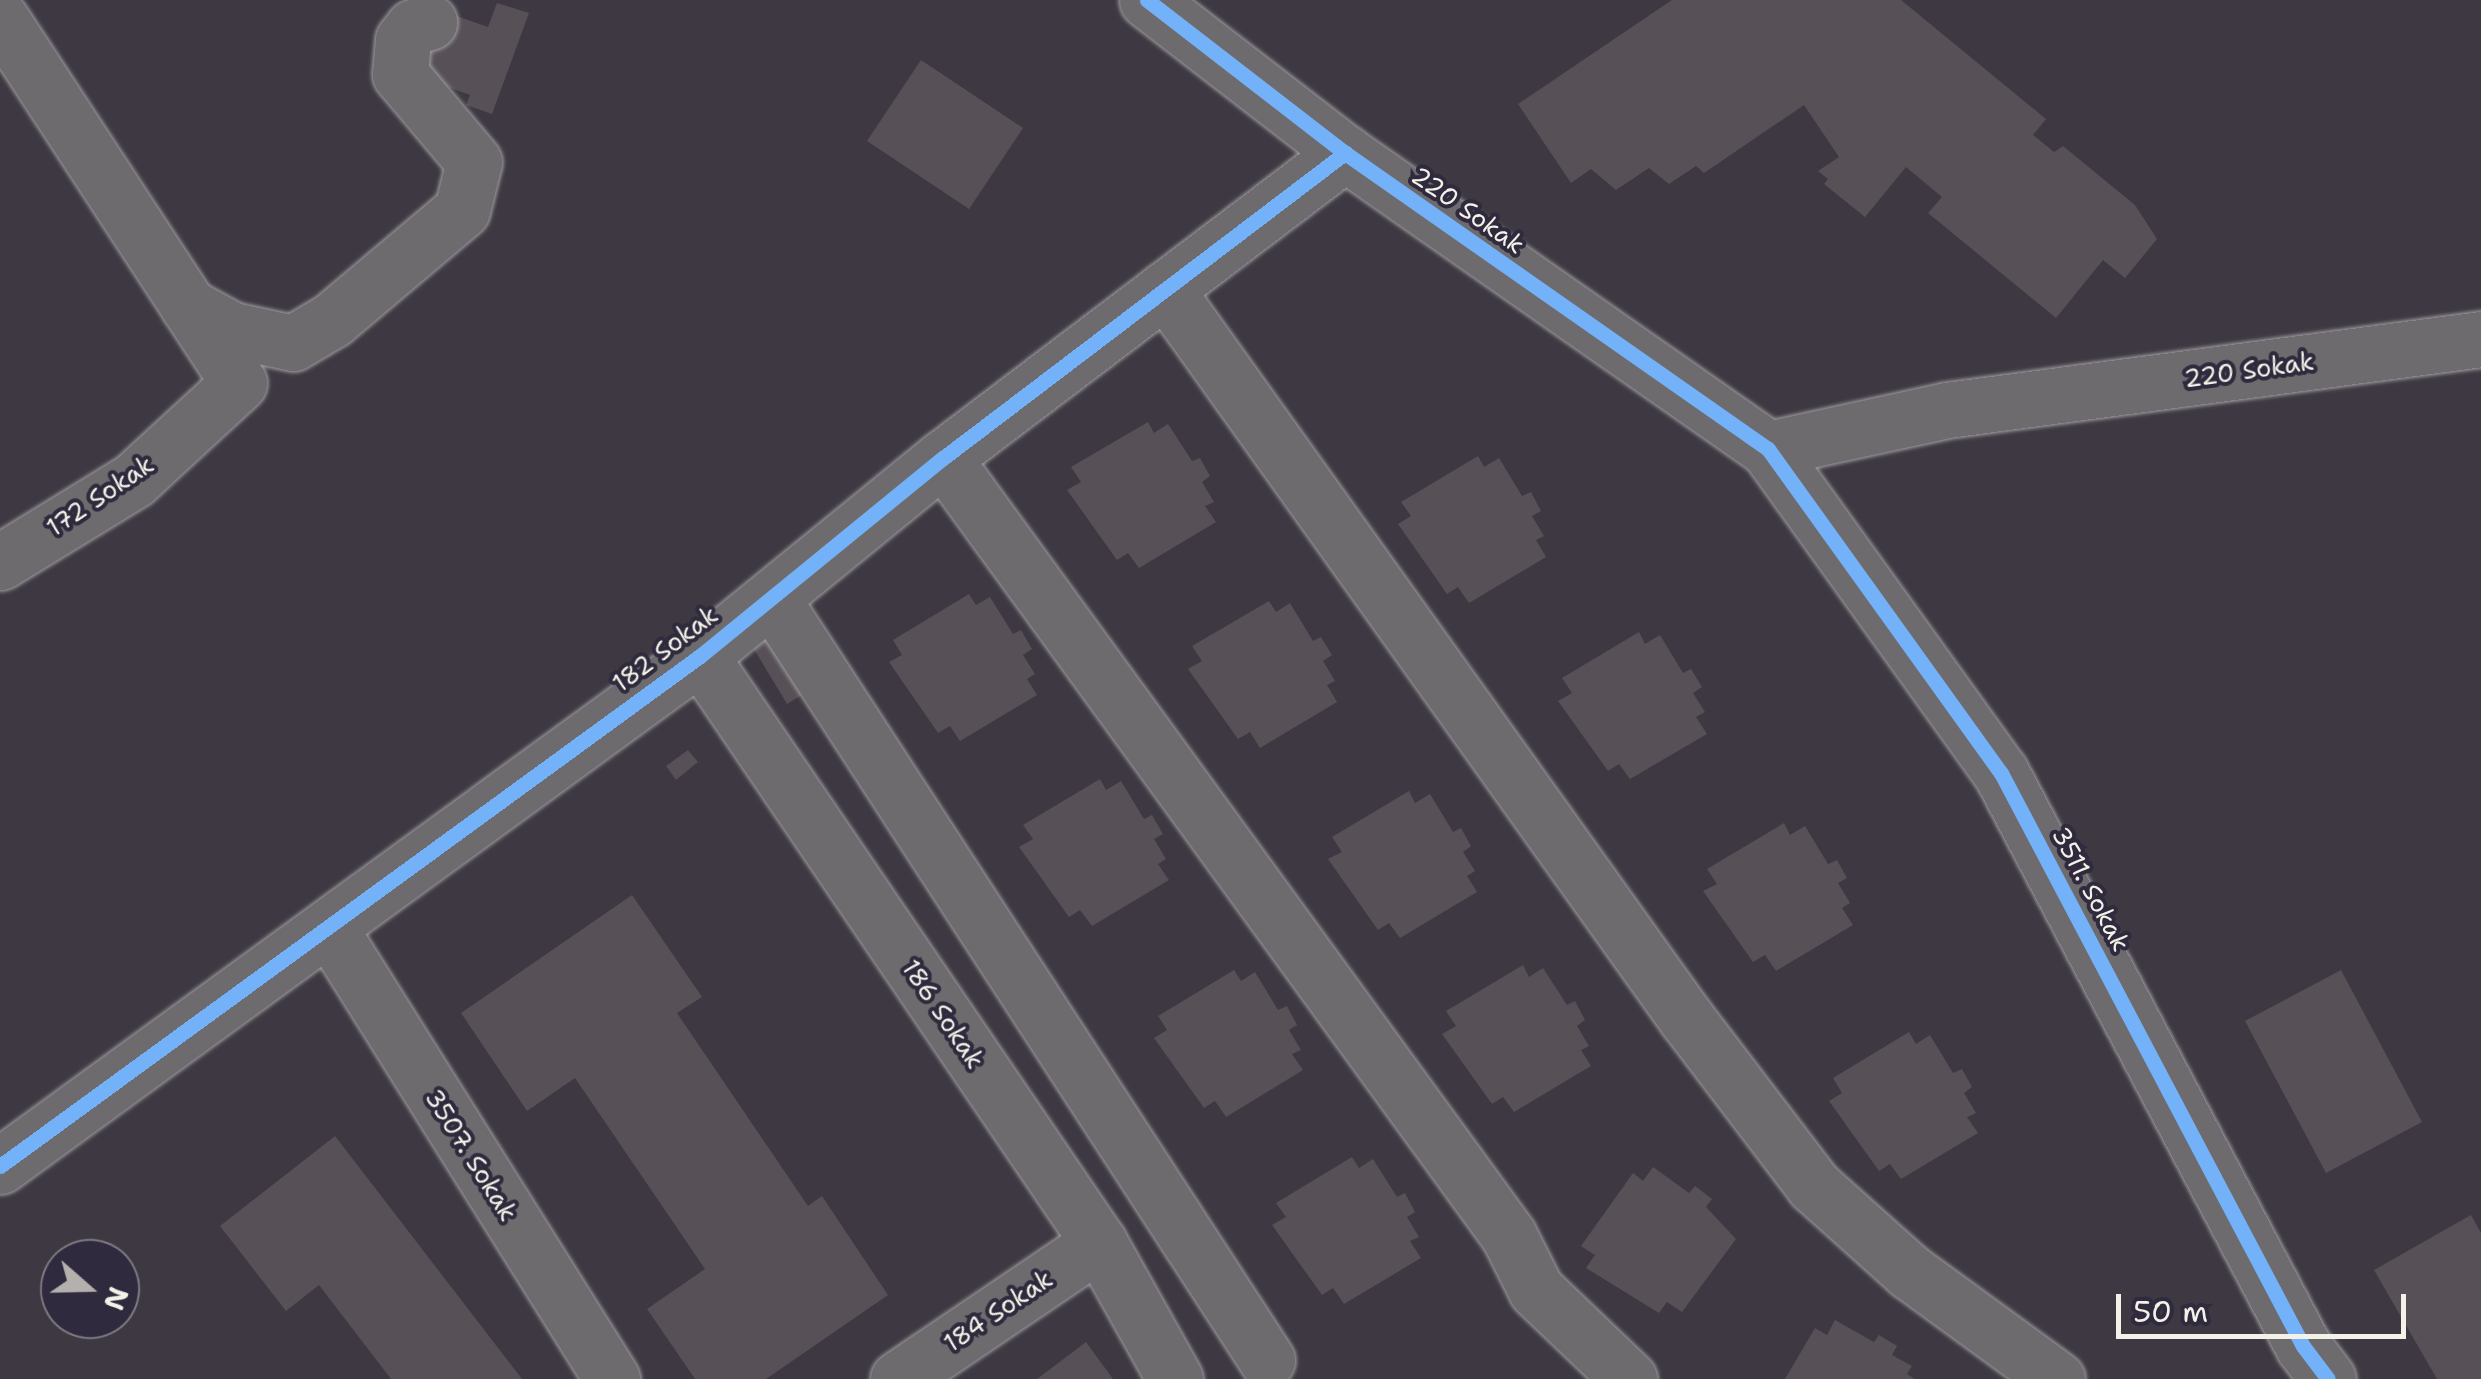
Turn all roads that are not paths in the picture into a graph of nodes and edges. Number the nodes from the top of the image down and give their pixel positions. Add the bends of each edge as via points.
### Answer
1 (1148, 0) edge
2 (0, 18) edge
3 (428, 22) dead end
4 (1346, 153) junction
5 (1166, 289) junction
6 (188, 306) junction
7 (2481, 339) edge
8 (1768, 449) junction
9 (942, 458) junction
10 (0, 562) edge
11 (772, 598) junction
12 (700, 656) junction
13 (330, 930) junction
14 (0, 1166) edge
15 (1099, 1244) junction
16 (1266, 1360) dead end
17 (612, 1379) edge
18 (898, 1379) edge
19 (1175, 1379) edge
20 (1629, 1379) edge
21 (2057, 1379) edge
22 (2328, 1379) edge

1 - 4 street, 220 Sokak
2 - 6 street
3 - 6 street via 413,26 403,40 400,74 474,162 462,210 332,320 293,342 232,330
4 - 5 street, 182 Sokak
4 - 8 street, 220 Sokak
5 - 9 street, 182 Sokak
5 - 21 street via 1674,1002 1814,1186 1910,1272
6 - 10 street, 172 Sokak via 239,384 134,480
7 - 8 street, 220 Sokak via 1947,410
8 - 22 street, 3511. Sokak via 2001,772 2303,1346
9 - 11 street, 182 Sokak
9 - 20 street via 1509,1236 1536,1290
11 - 12 street, 182 Sokak
11 - 16 street
12 - 13 street, 182 Sokak
12 - 15 street, 186 Sokak
13 - 14 street, 182 Sokak
13 - 17 street, 3507. Sokak
15 - 18 street, 184 Sokak
15 - 19 street, 186 Sokak

